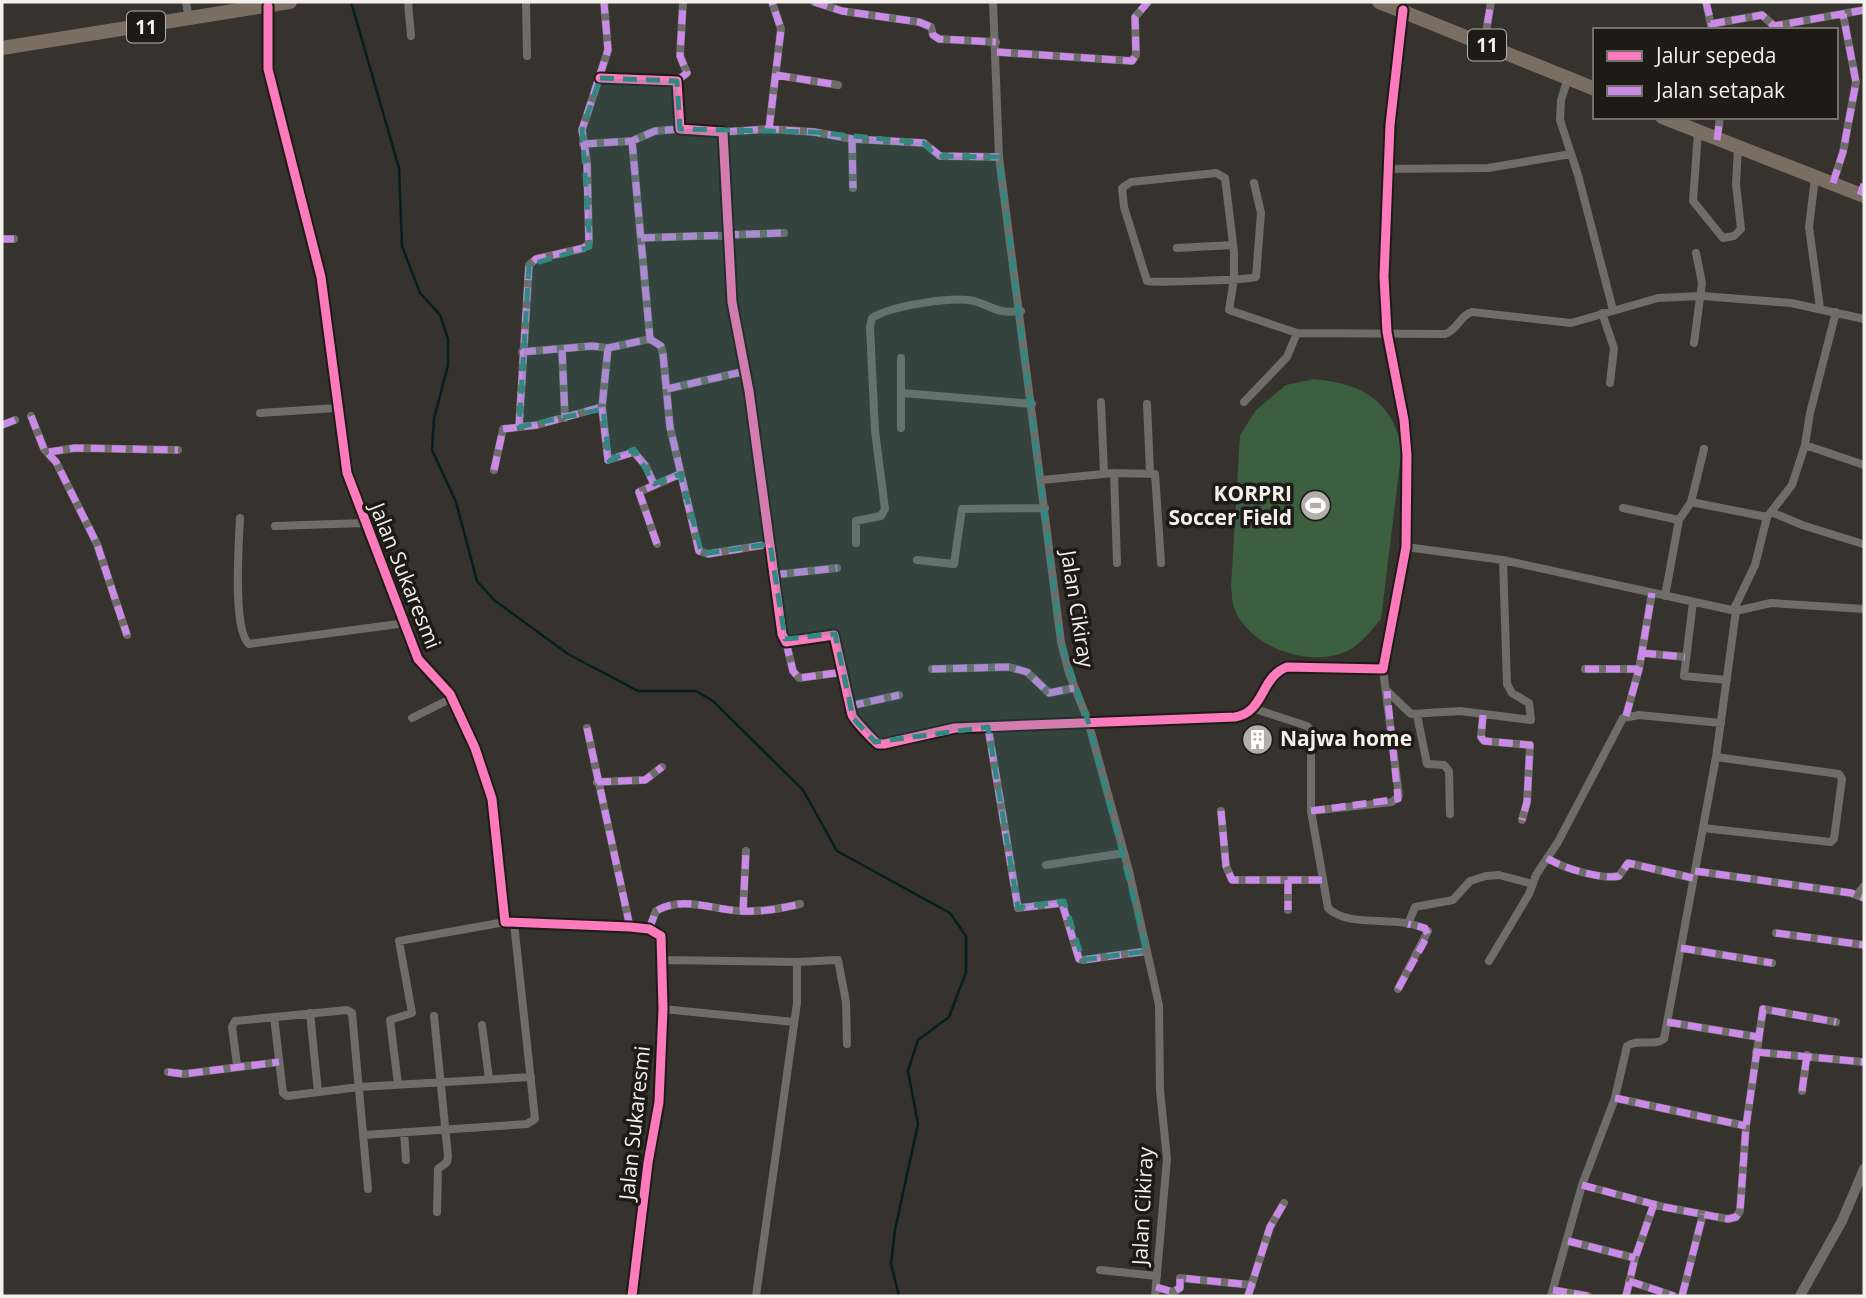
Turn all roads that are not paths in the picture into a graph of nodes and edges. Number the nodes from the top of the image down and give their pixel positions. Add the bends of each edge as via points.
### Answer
1 (187, 2) edge
2 (290, 2) edge
3 (408, 2) edge
4 (526, 2) edge
5 (604, 2) edge
6 (683, 2) edge
7 (772, 2) edge
8 (814, 2) edge
9 (993, 2) edge
10 (1148, 2) edge
11 (1379, 2) edge
12 (1491, 2) edge
13 (1706, 2) edge
14 (268, 6) junction
15 (1403, 10) junction
16 (1864, 10) edge
17 (1843, 14) junction
18 (189, 20) junction
19 (1712, 27) edge
20 (411, 36) dead end
21 (996, 42) junction
22 (1484, 44) junction
23 (2, 48) edge
24 (997, 52) junction
25 (527, 56) dead end
26 (776, 75) junction
27 (600, 78) junction
28 (1568, 78) junction
29 (677, 81) junction
30 (838, 85) dead end
31 (1593, 88) edge
32 (1667, 119) edge
33 (1720, 119) edge
34 (680, 129) junction
35 (769, 129) junction
36 (723, 132) junction
37 (1698, 132) junction
38 (852, 139) junction
39 (1717, 139) junction
40 (632, 141) junction
41 (583, 144) junction
42 (1738, 148) junction
43 (1571, 154) junction
44 (999, 158) junction
45 (1388, 169) junction
46 (1815, 178) junction
47 (1254, 183) dead end
48 (1833, 183) junction
49 (853, 188) dead end
50 (1863, 191) edge
51 (784, 233) dead end
52 (730, 236) junction
53 (640, 238) junction
54 (2, 239) edge
55 (14, 239) dead end
56 (1233, 245) junction
57 (1177, 248) dead end
58 (1696, 253) dead end
59 (1234, 279) junction
60 (1702, 296) junction
61 (1820, 308) junction
62 (1613, 310) junction
63 (1021, 311) junction
64 (1836, 312) junction
65 (1602, 313) junction
66 (1864, 319) edge
67 (1387, 332) junction
68 (1297, 333) junction
69 (650, 339) junction
70 (1694, 343) dead end
71 (608, 348) junction
72 (562, 350) junction
73 (522, 352) junction
74 (901, 358) dead end
75 (746, 371) junction
76 (1610, 383) dead end
77 (667, 389) junction
78 (903, 393) junction
79 (1101, 402) dead end
80 (1244, 402) dead end
81 (1032, 404) junction
82 (1147, 404) dead end
83 (602, 407) junction
84 (336, 408) junction
85 (260, 413) dead end
86 (31, 416) dead end
87 (565, 418) junction
88 (15, 420) dead end
89 (2, 425) edge
90 (519, 427) junction
91 (901, 428) dead end
92 (1805, 445) junction
93 (1704, 449) dead end
94 (178, 450) dead end
95 (49, 452) junction
96 (1864, 465) edge
97 (494, 470) dead end
98 (1114, 472) junction
99 (1150, 472) junction
100 (1104, 473) junction
101 (680, 474) junction
102 (1042, 480) junction
103 (654, 484) junction
104 (1690, 502) junction
105 (1045, 508) junction
106 (1623, 508) dead end
107 (1769, 514) junction
108 (240, 518) dead end
109 (1679, 520) junction
110 (364, 523) junction
111 (275, 526) dead end
112 (856, 542) dead end
113 (657, 544) dead end
114 (771, 544) junction
115 (1863, 544) edge
116 (1406, 547) junction
117 (917, 560) dead end
118 (1503, 560) junction
119 (1117, 563) dead end
120 (1161, 563) dead end
121 (837, 568) dead end
122 (773, 575) junction
123 (1652, 593) junction
124 (1665, 596) junction
125 (1693, 602) junction
126 (1864, 609) edge
127 (1735, 611) junction
128 (406, 623) junction
129 (127, 635) dead end
130 (786, 642) junction
131 (1642, 653) junction
132 (1685, 657) junction
133 (932, 669) dead end
134 (1383, 669) junction
135 (1585, 669) dead end
136 (1639, 669) junction
137 (844, 672) junction
138 (1727, 680) junction
139 (1074, 688) junction
140 (1387, 691) junction
141 (899, 695) dead end
142 (452, 698) junction
143 (850, 706) junction
144 (1255, 709) junction
145 (1417, 715) junction
146 (1483, 715) junction
147 (1626, 716) junction
148 (412, 718) dead end
149 (1088, 721) junction
150 (1721, 723) junction
151 (988, 727) junction
152 (587, 728) dead end
153 (1716, 757) junction
154 (662, 767) dead end
155 (597, 782) junction
156 (1221, 811) dead end
157 (1311, 811) junction
158 (1450, 814) dead end
159 (1522, 820) dead end
160 (1703, 828) junction
161 (746, 851) dead end
162 (1124, 853) junction
163 (1547, 858) junction
164 (1046, 865) dead end
165 (1694, 875) junction
166 (1288, 880) junction
167 (1322, 880) junction
168 (1532, 884) junction
169 (1864, 886) edge
170 (1861, 897) edge
171 (800, 904) dead end
172 (1288, 910) dead end
173 (743, 911) junction
174 (505, 922) junction
175 (514, 923) junction
176 (1408, 924) junction
177 (630, 928) junction
178 (649, 929) junction
179 (1776, 933) dead end
180 (1864, 945) edge
181 (1681, 948) junction
182 (1147, 951) junction
183 (662, 961) junction
184 (1489, 961) dead end
185 (797, 962) junction
186 (1772, 964) dead end
187 (1398, 989) dead end
188 (663, 1009) junction
189 (310, 1013) junction
190 (434, 1016) dead end
191 (274, 1017) junction
192 (794, 1022) junction
193 (1667, 1022) junction
194 (1836, 1022) dead end
195 (482, 1025) dead end
196 (1758, 1037) junction
197 (847, 1044) dead end
198 (1756, 1052) junction
199 (1807, 1055) junction
200 (279, 1062) junction
201 (1864, 1062) edge
202 (237, 1065) junction
203 (168, 1072) dead end
204 (531, 1077) junction
205 (489, 1079) junction
206 (443, 1082) junction
207 (398, 1084) junction
208 (359, 1087) junction
209 (1802, 1091) dead end
210 (318, 1092) junction
211 (1615, 1098) junction
212 (1746, 1126) junction
213 (445, 1129) junction
214 (404, 1132) junction
215 (364, 1135) junction
216 (406, 1160) dead end
217 (1864, 1169) edge
218 (1582, 1185) junction
219 (368, 1189) dead end
220 (1284, 1203) dead end
221 (1654, 1204) junction
222 (437, 1212) dead end
223 (1703, 1214) junction
224 (1568, 1241) junction
225 (1635, 1258) junction
226 (1100, 1270) dead end
227 (1157, 1276) junction
228 (1629, 1281) junction
229 (1252, 1285) junction
230 (1155, 1292) edge
231 (1552, 1293) edge
232 (632, 1296) edge
233 (756, 1296) edge
234 (1248, 1296) edge
235 (1588, 1296) edge
236 (1626, 1296) edge
237 (1674, 1296) edge
238 (1682, 1296) edge
239 (1800, 1296) edge

1 - 18 street
2 - 14 highway, 11
3 - 20 street
4 - 25 street
5 - 27 street via 608,50
6 - 29 street via 680,56 687,73
7 - 26 street via 781,29
8 - 21 street via 842,12 919,22 939,39
9 - 21 street, Jalan Cikiray
10 - 24 street via 1135,17 1136,58 1132,61
11 - 15 highway, 11
12 - 22 street
13 - 19 street
14 - 18 highway, 11
14 - 84 street, Jalan Sukaresmi via 268,69 321,277
15 - 22 highway, 11
15 - 45 street
16 - 17 street
17 - 19 street via 1774,26 1762,15
17 - 48 street via 1856,94
18 - 23 highway, 11
21 - 24 street, Jalan Cikiray
22 - 28 highway, 11
24 - 44 street, Jalan Cikiray
26 - 30 street
26 - 35 street
27 - 29 street
27 - 41 street via 582,130
28 - 31 highway, 11
28 - 43 street via 1560,111
29 - 34 street
32 - 37 highway
33 - 39 street
34 - 36 street
34 - 40 street via 655,131
35 - 36 street
35 - 38 street
36 - 52 street
37 - 39 highway
37 - 42 street via 1693,201 1723,238 1741,229
38 - 44 street via 924,143 940,156
38 - 49 street
39 - 42 highway
40 - 41 street
40 - 53 street
41 - 73 street via 589,243 529,265
42 - 46 highway
43 - 45 street via 1488,167
43 - 62 street
44 - 63 street, Jalan Cikiray
45 - 67 street
46 - 48 highway
46 - 61 street via 1810,227
47 - 59 street via 1261,212 1258,275
48 - 50 highway
51 - 52 street
52 - 53 street
52 - 75 street via 732,302
53 - 69 street
54 - 55 street
56 - 57 street
56 - 59 street
56 - 59 street via 1222,173 1131,182 1122,188 1147,281
58 - 60 street
59 - 68 street via 1228,303 1231,313
60 - 61 street
60 - 62 street via 1658,298
60 - 70 street
61 - 64 street
62 - 65 street
63 - 81 street, Jalan Cikiray
63 - 112 street via 996,312 960,299 877,315 870,321 875,431 885,509 881,516 856,521
64 - 66 street
64 - 92 street
65 - 67 street via 1562,323 1472,312 1457,329 1445,334
65 - 76 street via 1614,348
67 - 68 street
67 - 116 street via 1404,419
68 - 80 street via 1287,357
69 - 71 street
69 - 77 street via 663,351
71 - 72 street
71 - 83 street
72 - 73 street
72 - 87 street
73 - 90 street
74 - 78 street
75 - 77 street
75 - 114 street
77 - 101 street
78 - 81 street
78 - 91 street
79 - 100 street
81 - 102 street, Jalan Cikiray
82 - 99 street
83 - 87 street
83 - 103 street via 608,460 634,452
84 - 85 street
84 - 110 street, Jalan Sukaresmi via 347,473
86 - 95 street via 40,442
87 - 90 street
88 - 89 street
90 - 97 street via 501,431
92 - 96 street
92 - 107 street via 1792,485
93 - 104 street
94 - 95 street via 75,448
95 - 129 street via 102,556
98 - 99 street
98 - 100 street
98 - 119 street
99 - 120 street via 1157,479
100 - 102 street
101 - 103 street
101 - 114 street via 702,554
102 - 105 street, Jalan Cikiray
103 - 113 street via 639,496
104 - 107 street
104 - 109 street
105 - 117 street via 962,509 954,564
105 - 139 street, Jalan Cikiray via 1061,642
106 - 109 street
107 - 115 street
107 - 127 street via 1755,565
108 - 128 street via 236,573 241,628 249,644
109 - 124 street
110 - 111 street
110 - 128 street, Jalan Sukaresmi
114 - 122 street
116 - 118 street
116 - 134 street
118 - 123 street
118 - 146 street via 1507,684 1512,693 1529,703 1532,718 1527,722
121 - 122 street
122 - 130 street
123 - 124 street
123 - 131 street
124 - 125 street
125 - 127 street
125 - 132 street
126 - 127 street via 1772,603
127 - 138 street
128 - 142 street, Jalan Sukaresmi via 418,659
130 - 137 street via 799,678
130 - 137 street via 834,635
131 - 132 street
131 - 136 street
132 - 138 street via 1684,676
133 - 139 street via 1009,667 1027,672 1049,693
134 - 140 street
134 - 144 street via 1287,667 1274,675
135 - 136 street
136 - 147 street
137 - 143 street
138 - 150 street
139 - 149 street, Jalan Cikiray
140 - 145 street via 1404,711
140 - 157 street via 1398,799
141 - 143 street
142 - 148 street
142 - 174 street, Jalan Sukaresmi via 490,789
143 - 151 street via 854,721 866,727 878,744 954,728
144 - 149 street via 1236,717
144 - 157 street via 1311,730
145 - 146 street via 1460,710
145 - 158 street via 1427,764 1444,765 1449,771
146 - 159 street via 1484,741 1530,745
147 - 150 street
147 - 163 street
149 - 151 street
149 - 162 street, Jalan Cikiray
150 - 153 street
151 - 182 street via 1018,908 1062,903 1083,960
152 - 155 street
153 - 160 street
153 - 160 street via 1839,774 1835,839
154 - 155 street via 645,780
155 - 177 street
156 - 166 street via 1230,878
157 - 167 street
160 - 165 street
161 - 173 street
162 - 164 street
162 - 182 street, Jalan Cikiray
163 - 165 street via 1566,868 1611,877 1619,876 1628,863
163 - 168 street
165 - 170 street
165 - 181 street
166 - 167 street
166 - 172 street
167 - 176 street via 1328,908 1336,915
168 - 176 street via 1494,874 1474,879 1453,900 1415,907
168 - 184 street
169 - 170 street
171 - 173 street
173 - 178 street via 703,904 665,907 654,913
174 - 175 street
174 - 207 street via 399,941 412,1013 390,1019
175 - 177 street
175 - 204 street
176 - 187 street via 1424,928 1428,935
177 - 178 street
178 - 183 street, Jalan Sukaresmi via 660,936
179 - 180 street
181 - 186 street
181 - 193 street
182 - 227 street, Jalan Cikiray via 1161,1016 1160,1090 1167,1159
183 - 185 street
183 - 188 street, Jalan Sukaresmi
185 - 192 street
185 - 197 street via 838,959
188 - 192 street
188 - 232 street, Jalan Sukaresmi via 659,1102
189 - 191 street
189 - 208 street via 352,1013
189 - 210 street
190 - 206 street
191 - 200 street
191 - 202 street via 233,1023
192 - 233 street
193 - 196 street
193 - 211 street via 1661,1042 1627,1046
194 - 196 street via 1763,1009
195 - 205 street
196 - 198 street
198 - 199 street
198 - 212 street
199 - 201 street
199 - 209 street
200 - 202 street
200 - 210 street via 284,1095
202 - 203 street via 184,1074
204 - 205 street
204 - 213 street via 536,1116 531,1123
205 - 206 street
206 - 207 street
206 - 213 street
207 - 208 street
208 - 210 street
208 - 215 street
211 - 212 street
211 - 218 street
212 - 223 street via 1738,1214 1728,1219
213 - 214 street
213 - 222 street via 448,1159 438,1169
214 - 215 street
214 - 216 street
215 - 219 street
217 - 239 street via 1842,1222
218 - 221 street
218 - 224 street
220 - 229 street via 1270,1227
221 - 223 street
221 - 225 street
223 - 238 street
224 - 225 street
224 - 231 street
225 - 228 street
226 - 227 street
227 - 230 street, Jalan Cikiray
228 - 236 street
228 - 237 street
229 - 230 street via 1180,1278 1180,1287 1173,1292
229 - 234 street
231 - 235 street

